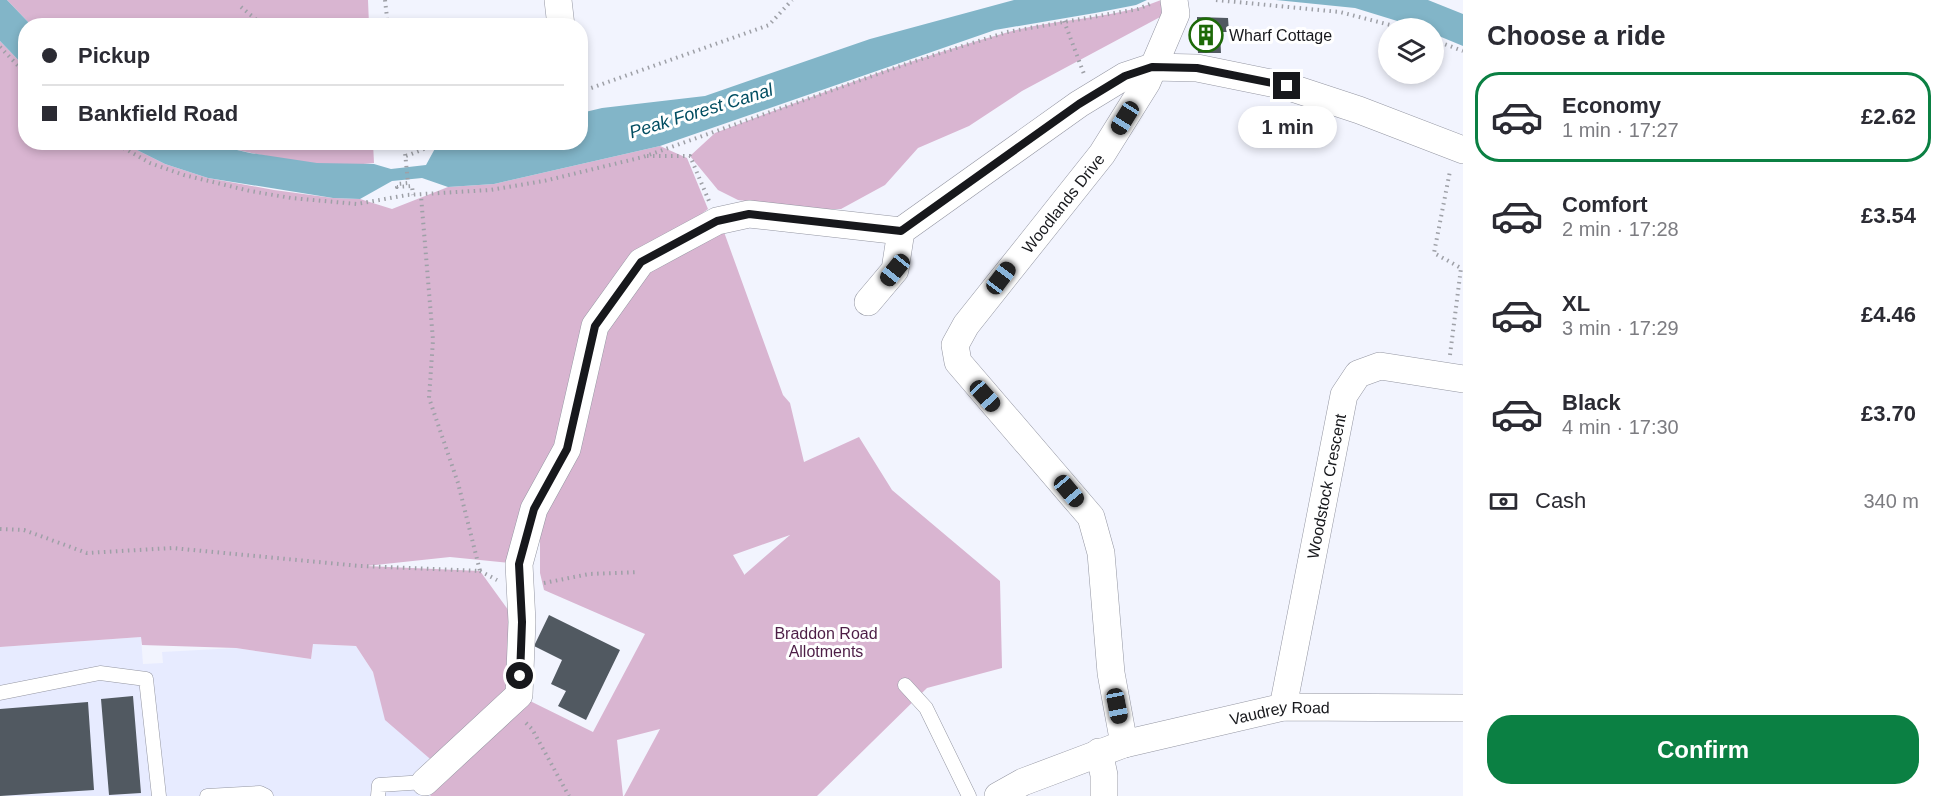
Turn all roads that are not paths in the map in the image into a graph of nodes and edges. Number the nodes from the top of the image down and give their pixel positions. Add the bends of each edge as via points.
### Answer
1 (558, 0) edge
2 (1168, 5) edge
3 (560, 18) edge
4 (1152, 67) junction
5 (1463, 150) edge
6 (901, 231) junction
7 (868, 302) dead end
8 (1455, 378) edge
9 (905, 685) dead end
10 (0, 693) edge
11 (1283, 707) junction
12 (1463, 708) edge
13 (1112, 748) junction
14 (425, 782) joint
15 (262, 795) edge
16 (159, 796) edge
17 (207, 796) edge
18 (378, 796) edge
19 (969, 796) edge
20 (998, 796) edge
21 (1104, 796) edge

1 - 3 street
2 - 4 street, Woodlands Drive
4 - 5 street via 1197,68 1287,86
4 - 6 street via 1125,76 1092,96
4 - 13 street, Woodlands Drive via 1148,82 1102,154 1012,265 955,345 958,362 1090,517 1101,553 1111,673
6 - 7 street via 895,270
6 - 14 street via 761,214 717,221 641,262 595,326 567,449 534,509 519,564 519,694
8 - 11 street, Woodstock Crescent via 1380,366 1358,374 1344,395
9 - 19 lane via 926,708
10 - 16 lane via 100,673 146,679
11 - 12 street, Vaudrey Road
11 - 13 street, Vaudrey Road
13 - 20 street, Vaudrey Road via 1023,782
13 - 21 street, Woodlands Drive via 1104,776
14 - 18 lane via 379,785
15 - 17 lane

